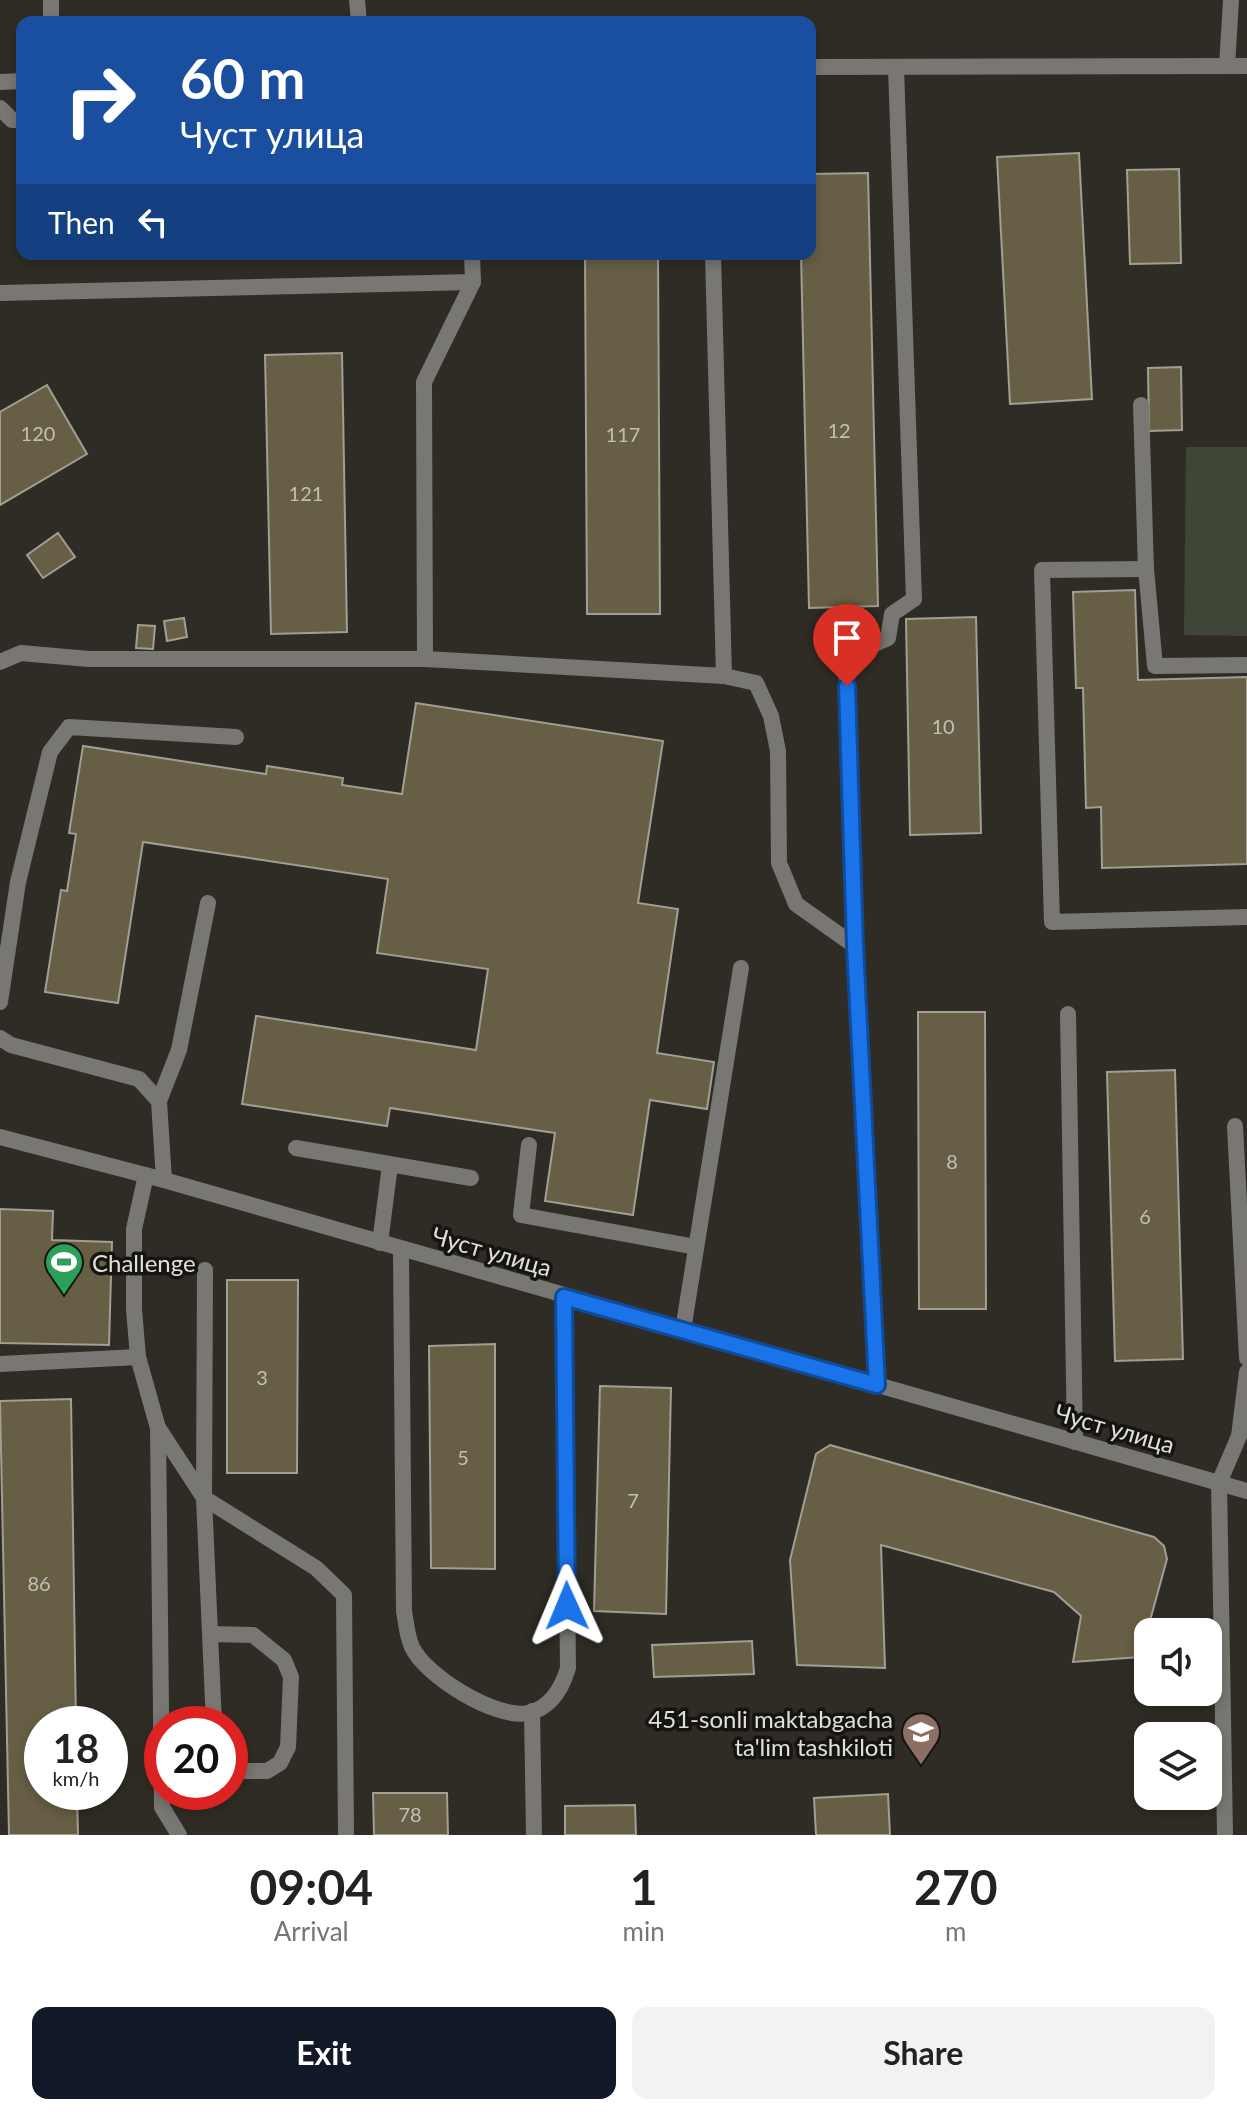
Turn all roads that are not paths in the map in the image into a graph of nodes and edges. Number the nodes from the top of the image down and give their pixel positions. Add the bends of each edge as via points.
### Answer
1 (1231, 0) edge
2 (1227, 66) junction
3 (1247, 66) edge
4 (816, 67) edge
5 (896, 67) junction
6 (0, 108) edge
7 (16, 120) edge
8 (472, 260) edge
9 (713, 260) edge
10 (473, 282) junction
11 (0, 293) edge
12 (1141, 405) dead end
13 (1146, 569) junction
14 (425, 659) junction
15 (0, 662) edge
16 (1247, 665) edge
17 (724, 676) junction
18 (236, 737) dead end
19 (208, 903) dead end
20 (1247, 917) edge
21 (855, 946) junction
22 (741, 968) dead end
23 (0, 1002) edge
24 (1068, 1014) dead end
25 (0, 1038) edge
26 (159, 1101) junction
27 (1235, 1126) dead end
28 (0, 1137) edge
29 (529, 1145) dead end
30 (296, 1148) dead end
31 (390, 1165) junction
32 (146, 1175) junction
33 (471, 1178) dead end
34 (164, 1180) junction
35 (380, 1243) junction
36 (696, 1247) junction
37 (401, 1249) junction
38 (205, 1270) dead end
39 (564, 1297) junction
40 (683, 1330) junction
41 (138, 1357) junction
42 (1247, 1358) edge
43 (0, 1364) edge
44 (1247, 1372) edge
45 (877, 1385) junction
46 (158, 1428) junction
47 (1075, 1442) junction
48 (1219, 1483) junction
49 (1247, 1491) edge
50 (204, 1498) junction
51 (211, 1634) junction
52 (213, 1706) edge
53 (532, 1711) junction
54 (248, 1771) edge
55 (179, 1835) edge
56 (346, 1835) edge
57 (534, 1835) edge
58 (1225, 1835) edge

1 - 2 street
2 - 3 street
2 - 5 street
4 - 5 street
5 - 21 street via 914,599 892,614 888,638 846,657
6 - 7 street
8 - 10 street
9 - 17 street
10 - 11 street
10 - 14 street via 424,382
12 - 13 street
13 - 16 street via 1155,666
13 - 20 street via 1042,570 1052,922
14 - 15 street via 89,659 21,653
14 - 17 street
17 - 21 street via 756,683 771,716 778,751 779,863 796,904
18 - 23 street via 69,727 58,739 50,752 18,882
19 - 26 street via 179,1050
21 - 45 street
22 - 36 street
24 - 47 street
25 - 26 street via 139,1079
26 - 34 street
27 - 42 street
28 - 32 street, Чуст улица
29 - 36 street via 521,1215
30 - 31 street
31 - 33 street
31 - 35 street
32 - 34 street, Чуст улица
32 - 41 street via 134,1229
34 - 35 street, Чуст улица
35 - 37 street, Чуст улица
36 - 40 street
37 - 39 street, Чуст улица
37 - 53 street via 407,1632 413,1650 448,1684 488,1706 513,1713
38 - 50 street
39 - 40 street, Чуст улица
39 - 53 street via 568,1668 558,1692
40 - 45 street, Чуст улица
41 - 43 street
41 - 46 street
44 - 48 street via 1239,1436
45 - 47 street, Чуст улица
46 - 50 street
46 - 55 street via 162,1807
47 - 48 street, Чуст улица
48 - 49 street, Чуст улица
48 - 58 street
50 - 51 street
50 - 56 street via 316,1568 344,1595
51 - 52 street
51 - 54 street via 253,1635 284,1660 291,1677 288,1747 280,1763 267,1771
53 - 57 street

